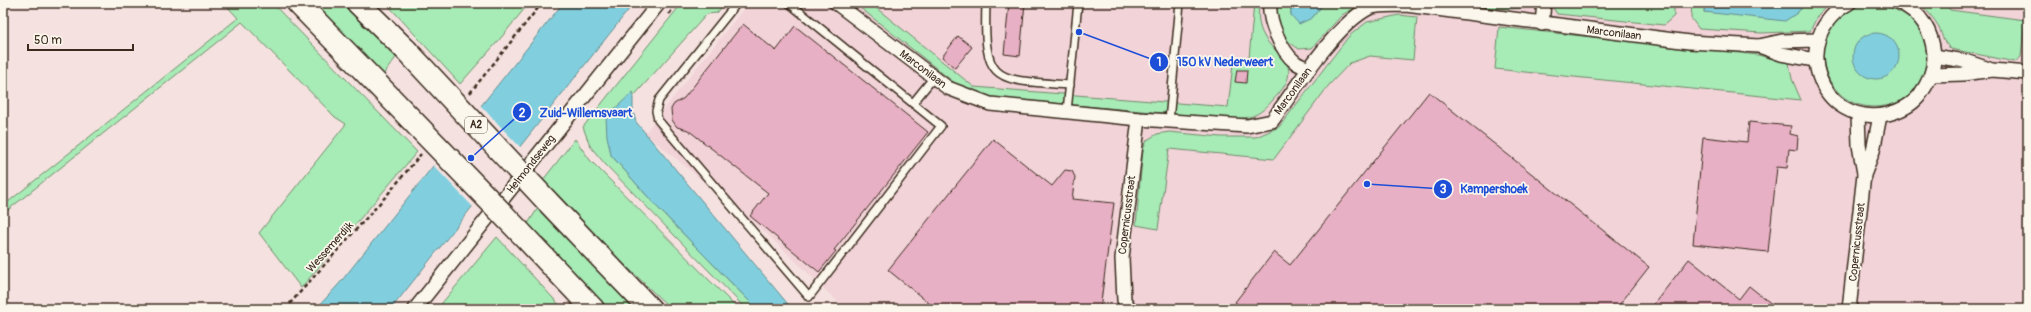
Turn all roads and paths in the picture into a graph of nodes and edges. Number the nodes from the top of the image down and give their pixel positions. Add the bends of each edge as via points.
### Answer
1 (298, 3) edge
2 (358, 3) edge
3 (659, 3) edge
4 (736, 3) edge
5 (789, 3) edge
6 (836, 3) edge
7 (984, 3) edge
8 (1078, 3) edge
9 (1180, 3) edge
10 (1270, 3) edge
11 (1544, 3) edge
12 (1849, 3) edge
13 (1900, 3) edge
14 (1542, 24) junction
15 (1817, 40) junction
16 (1759, 46) junction
17 (1934, 56) junction
18 (1815, 60) junction
19 (1309, 69) junction
20 (1992, 70) junction
21 (2028, 73) edge
22 (1931, 75) junction
23 (934, 77) junction
24 (1070, 85) junction
25 (913, 103) junction
26 (1067, 111) junction
27 (1858, 114) junction
28 (1880, 116) junction
29 (1139, 119) junction
30 (1169, 121) junction
31 (1864, 175) junction
32 (387, 195) dead end
33 (285, 309) edge
34 (415, 309) edge
35 (593, 309) edge
36 (650, 309) edge
37 (1130, 309) edge
38 (1849, 309) edge

1 - 35 highway, bridge
2 - 36 highway, A2, bridge via 406,50
3 - 34 street, Helmondseweg
4 - 25 lane via 659,100 656,111 658,120 810,297 942,126
5 - 25 lane
6 - 23 street, Marconilaan
7 - 24 lane via 985,39 989,59 997,73 1021,81
8 - 24 lane
9 - 30 lane
10 - 19 street via 1269,13 1280,41 1295,63
11 - 14 street
12 - 15 street via 1838,9 1825,23
13 - 17 street via 1918,15 1927,27
14 - 16 street, Marconilaan via 1689,42
14 - 19 street, Marconilaan via 1406,5 1370,8 1344,27
15 - 16 street, Marconilaan via 1782,41
15 - 18 street
16 - 18 street, Marconilaan via 1781,54
17 - 20 street via 1965,61
17 - 22 street
18 - 27 street via 1824,88 1833,99
19 - 30 street, Marconilaan via 1272,121 1247,126
20 - 21 street
20 - 22 street
22 - 28 street via 1917,98 1906,107
23 - 25 lane
23 - 26 street, Marconilaan via 948,88 990,104
24 - 26 lane
26 - 29 street, Marconilaan
27 - 28 street
27 - 31 street, Copernicusstraat via 1859,145
28 - 31 street, Copernicusstraat via 1874,151
29 - 30 street, Marconilaan
29 - 37 street, Copernicusstraat via 1122,258 1124,300
31 - 38 street, Copernicusstraat
32 - 33 path, Wessemerdijk

